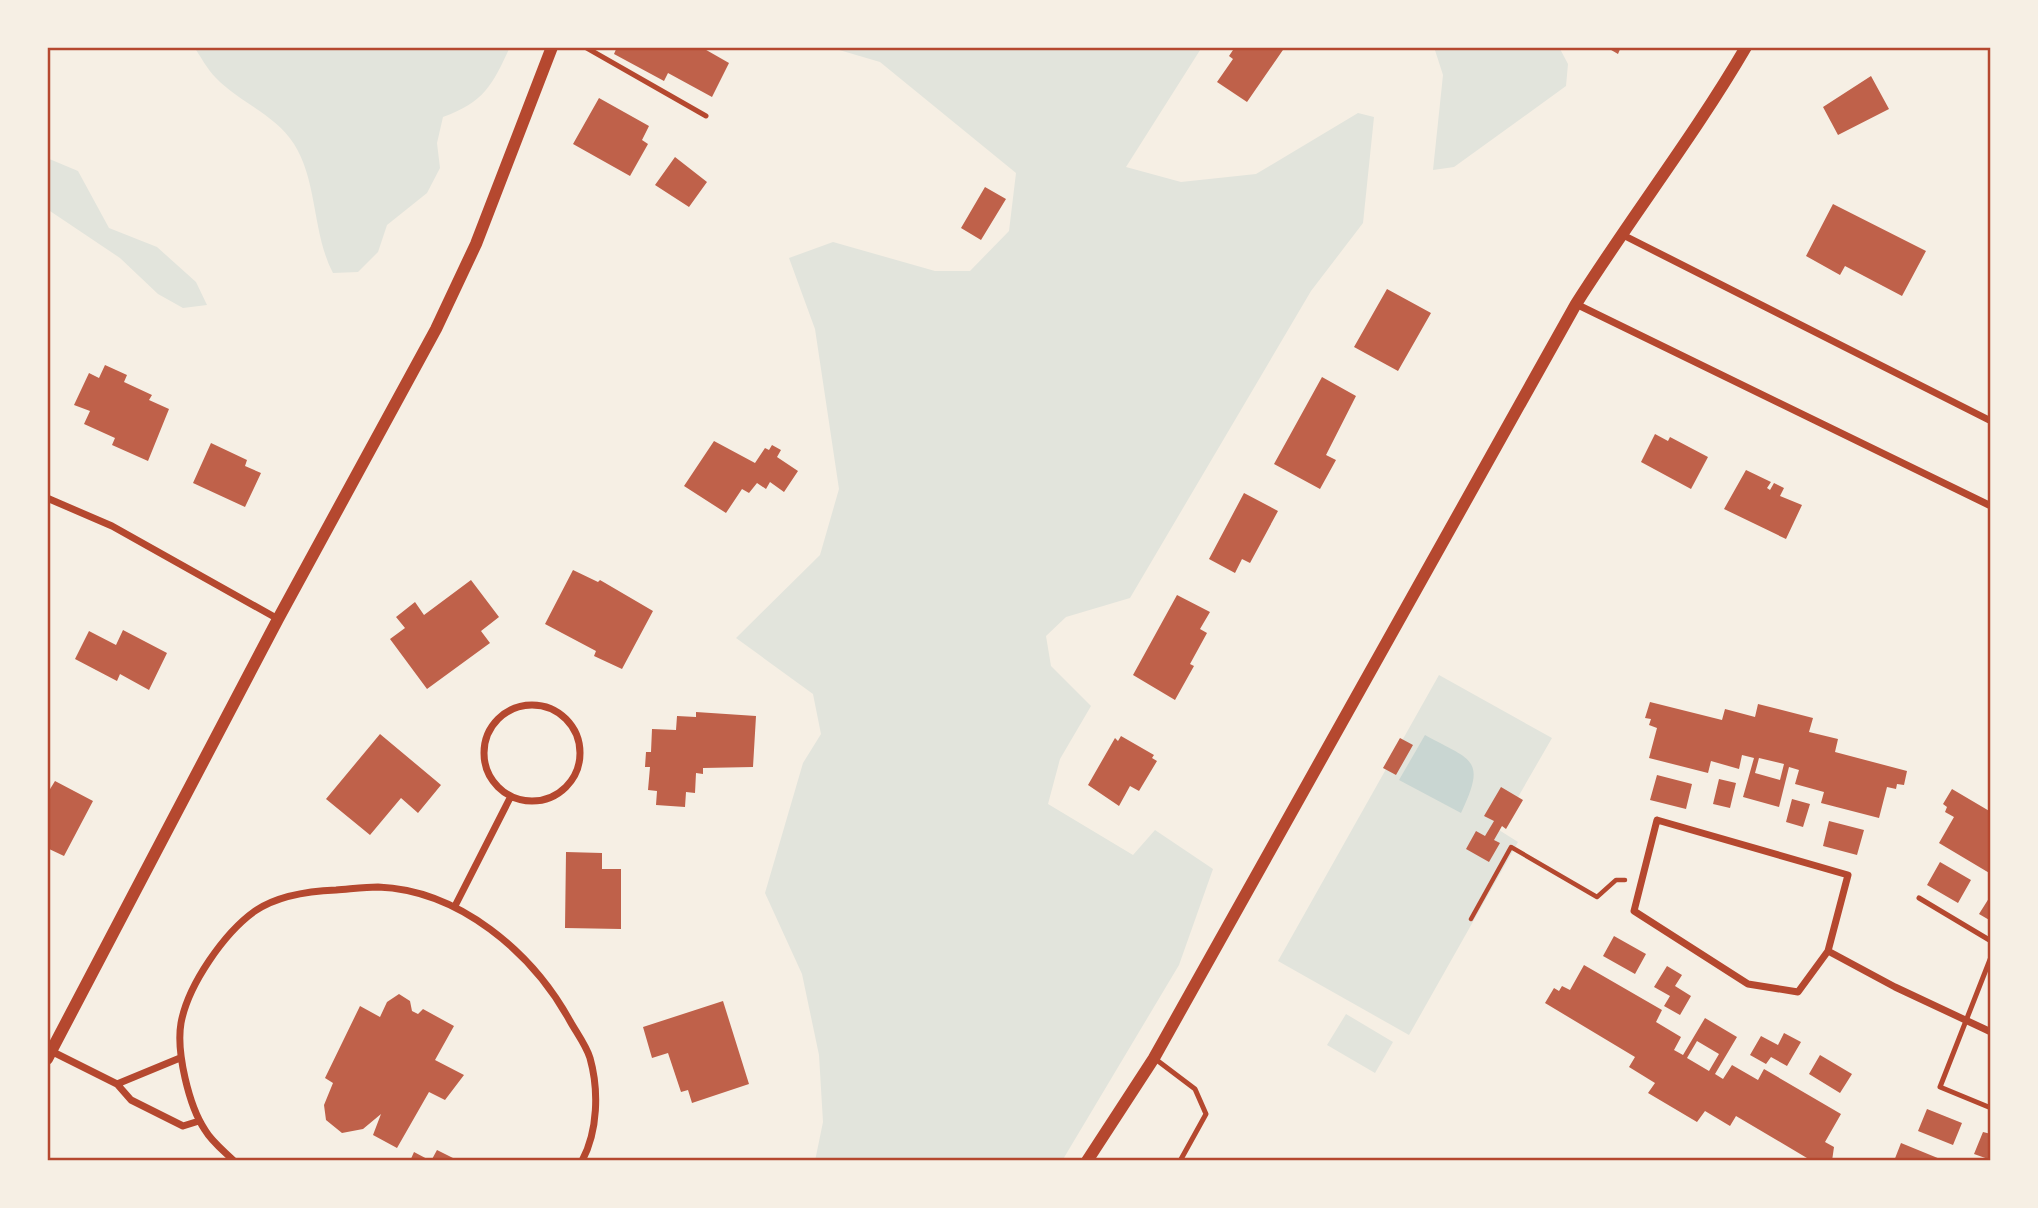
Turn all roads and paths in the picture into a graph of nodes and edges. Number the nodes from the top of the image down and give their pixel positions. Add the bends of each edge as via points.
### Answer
1 (552, 47) edge
2 (585, 47) edge
3 (1746, 47) edge
4 (706, 116) dead end
5 (1620, 234) junction
6 (1576, 304) junction
7 (1991, 421) edge
8 (47, 498) edge
9 (1991, 506) edge
10 (278, 619) junction
11 (511, 796) junction
12 (1642, 879) junction
13 (1919, 898) dead end
14 (455, 906) junction
15 (1471, 919) dead end
16 (1991, 941) edge
17 (1828, 951) junction
18 (1991, 957) edge
19 (1966, 1021) junction
20 (1991, 1032) edge
21 (49, 1055) edge
22 (180, 1058) junction
23 (1154, 1058) junction
24 (117, 1084) junction
25 (1991, 1108) edge
26 (200, 1121) junction
27 (234, 1161) edge
28 (582, 1161) edge
29 (1087, 1161) edge
30 (1180, 1161) edge

1 - 10 street via 457,286
2 - 4 lane
3 - 5 street
5 - 6 street
5 - 7 street
6 - 9 street
6 - 23 street
8 - 10 street via 112,526
10 - 21 street
11 - 11 street via 541,800 556,795 576,771 579,748 572,726 547,707 516,708 491,728 484,759 498,787
11 - 14 street
12 - 15 path via 1616,880 1597,897 1511,847
12 - 17 street via 1634,911 1748,984 1798,992
12 - 17 street via 1657,820 1849,876
13 - 16 lane
14 - 22 street via 379,887 308,891 257,910 218,945 200,977 181,1023
14 - 28 street via 502,938 546,982 590,1057 596,1110 589,1149
17 - 19 street
18 - 19 lane
19 - 20 street
19 - 25 lane via 1940,1087
21 - 24 street
22 - 24 street
22 - 26 street
23 - 29 street
23 - 30 lane via 1195,1089 1206,1114
24 - 26 street via 131,1100 183,1126
26 - 27 street

